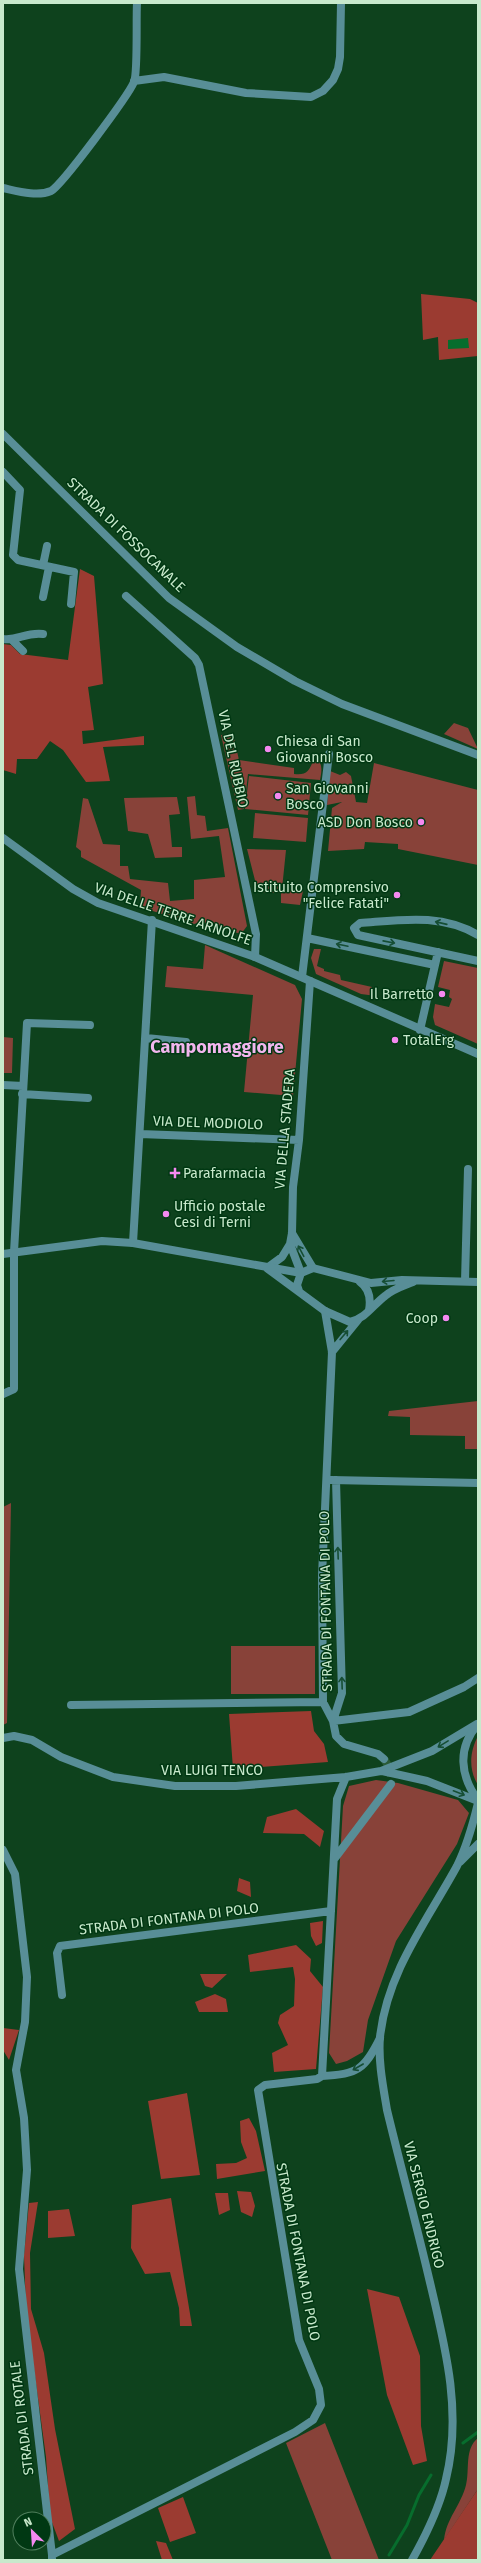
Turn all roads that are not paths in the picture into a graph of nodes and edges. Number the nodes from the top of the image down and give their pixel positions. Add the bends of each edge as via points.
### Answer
1 (137, 3) edge
2 (341, 3) edge
3 (134, 81) junction
4 (3, 188) edge
5 (3, 434) edge
6 (3, 472) edge
7 (47, 546) dead end
8 (46, 566) junction
9 (126, 596) dead end
10 (43, 597) dead end
11 (71, 604) dead end
12 (43, 634) dead end
13 (3, 639) edge
14 (12, 640) junction
15 (23, 651) dead end
16 (329, 754) dead end
17 (478, 755) edge
18 (3, 838) edge
19 (152, 920) junction
20 (478, 935) edge
21 (307, 938) junction
22 (438, 952) junction
23 (255, 957) junction
24 (478, 961) edge
25 (435, 965) junction
26 (302, 977) junction
27 (310, 981) junction
28 (90, 1025) dead end
29 (420, 1030) junction
30 (146, 1038) junction
31 (186, 1042) dead end
32 (478, 1054) edge
33 (3, 1085) edge
34 (22, 1090) junction
35 (88, 1098) dead end
36 (140, 1134) junction
37 (299, 1140) junction
38 (468, 1169) dead end
39 (292, 1233) junction
40 (132, 1242) junction
41 (290, 1244) junction
42 (14, 1252) junction
43 (3, 1254) edge
44 (267, 1268) junction
45 (313, 1268) junction
46 (301, 1273) junction
47 (416, 1281) junction
48 (360, 1282) junction
49 (465, 1282) junction
50 (478, 1282) edge
51 (298, 1291) junction
52 (369, 1310) junction
53 (325, 1311) junction
54 (358, 1320) junction
55 (332, 1352) junction
56 (3, 1394) edge
57 (326, 1480) junction
58 (336, 1480) junction
59 (478, 1483) edge
60 (478, 1678) edge
61 (323, 1702) junction
62 (71, 1705) dead end
63 (333, 1721) junction
64 (478, 1724) edge
65 (3, 1738) edge
66 (384, 1759) tunnel mouth
67 (381, 1771) junction
68 (346, 1777) junction
69 (391, 1784) dead end
70 (478, 1801) edge
71 (478, 1844) edge
72 (3, 1850) edge
73 (335, 1858) junction
74 (457, 1865) junction
75 (331, 1911) junction
76 (62, 1995) dead end
77 (380, 2037) junction
78 (322, 2076) junction
79 (52, 2558) edge
80 (412, 2560) edge

1 - 3 street
2 - 3 street via 338,68 333,80 323,91 311,96 246,93 164,77
3 - 4 street via 62,183 50,191 35,194
5 - 17 street, STRADA DI FOSSOCANALE via 169,598 237,647 295,681 342,704
6 - 8 street via 20,490 13,555 18,560
7 - 8 street
8 - 10 street
8 - 11 street via 74,572
9 - 23 street, VIA DEL RUBBIO via 195,658 199,665 256,934
12 - 14 street via 30,633
13 - 14 street
14 - 15 street
16 - 21 street
18 - 19 street, VIA DELLE TERRE ARNOLFE via 86,898
19 - 23 street, VIA DELLE TERRE ARNOLFE
19 - 30 street, VIA DEL MODIOLO
20 -> 22 street via 467,929 423,918 360,924 354,928 358,935
25 -> 21 street
21 - 26 street
22 - 24 street
22 - 25 street
23 - 26 street, VIA DELLE TERRE ARNOLFE
25 - 29 street
26 - 27 street, VIA DELLE TERRE ARNOLFE
27 - 29 street, VIA DELLE TERRE ARNOLFE
27 - 37 street, VIA DELLA STADERA
28 - 34 street via 27,1023
29 - 32 street, VIA DELLE TERRE ARNOLFE
30 - 31 street
30 - 36 street, VIA DEL MODIOLO
33 - 34 street
34 - 35 street
34 - 42 street
36 - 37 street, VIA DEL MODIOLO
36 - 40 street, VIA DEL MODIOLO
37 - 39 street, VIA DELLA STADERA via 293,1187
38 - 49 street
39 - 41 street, VIA DELLA STADERA
45 -> 39 street
40 - 42 street via 102,1241
40 - 44 street
41 - 44 street, VIA DELLA STADERA via 282,1257
41 - 46 street
42 - 43 street
42 - 56 street via 14,1390
44 - 46 street
44 - 51 street
45 - 46 street
45 - 48 street
46 - 51 street
47 -> 48 street
47 - 49 street
47 - 52 street via 397,1288
48 - 52 street via 369,1292
49 - 50 street
51 - 53 street
52 - 54 street
53 - 54 street via 342,1320
53 - 55 street, STRADA DI FONTANA DI POLO
55 -> 54 street
55 - 57 street, STRADA DI FONTANA DI POLO
57 - 58 street
57 - 61 street, STRADA DI FONTANA DI POLO via 322,1576
58 - 59 street
63 -> 58 street, STRADA DI FONTANA DI POLO via 342,1693
60 - 63 street via 409,1712
61 - 62 street, STRADA DI FONTANA DI POLO
61 - 63 street, STRADA DI FONTANA DI POLO
63 - 66 street, STRADA DI FONTANA DI POLO via 336,1736 344,1744 378,1754
64 -> 67 street, VIA LUIGI TENCO via 432,1751
64 - 70 street via 468,1738 463,1760 463,1771 468,1787
65 - 68 street, VIA LUIGI TENCO via 14,1736 32,1740 61,1757 113,1778 167,1785 236,1786
67 - 68 street, VIA LUIGI TENCO
67 -> 70 street, VIA LUIGI TENCO via 427,1781
68 - 73 street via 337,1799
69 - 73 street
70 - 74 street, VIA SERGIO ENDRIGO via 471,1831
71 - 74 street, VIA SERGIO ENDRIGO
72 - 79 street, STRADA DI ROTALE via 15,1874 27,1978 25,2022 16,2070 24,2118 27,2170 19,2269
73 - 75 street
74 - 77 street, VIA SERGIO ENDRIGO via 419,1928 398,1972
75 - 76 street, STRADA DI FONTANA DI POLO via 60,1946 57,1953
75 - 78 street
77 -> 78 street via 369,2060 358,2068 342,2075
77 - 80 street, VIA SERGIO ENDRIGO via 381,2075 387,2110 446,2352 453,2394 452,2433 446,2480
78 - 79 street, STRADA DI FONTANA DI POLO via 317,2079 265,2084 258,2090 299,2340 319,2389 321,2405 313,2420 295,2432

